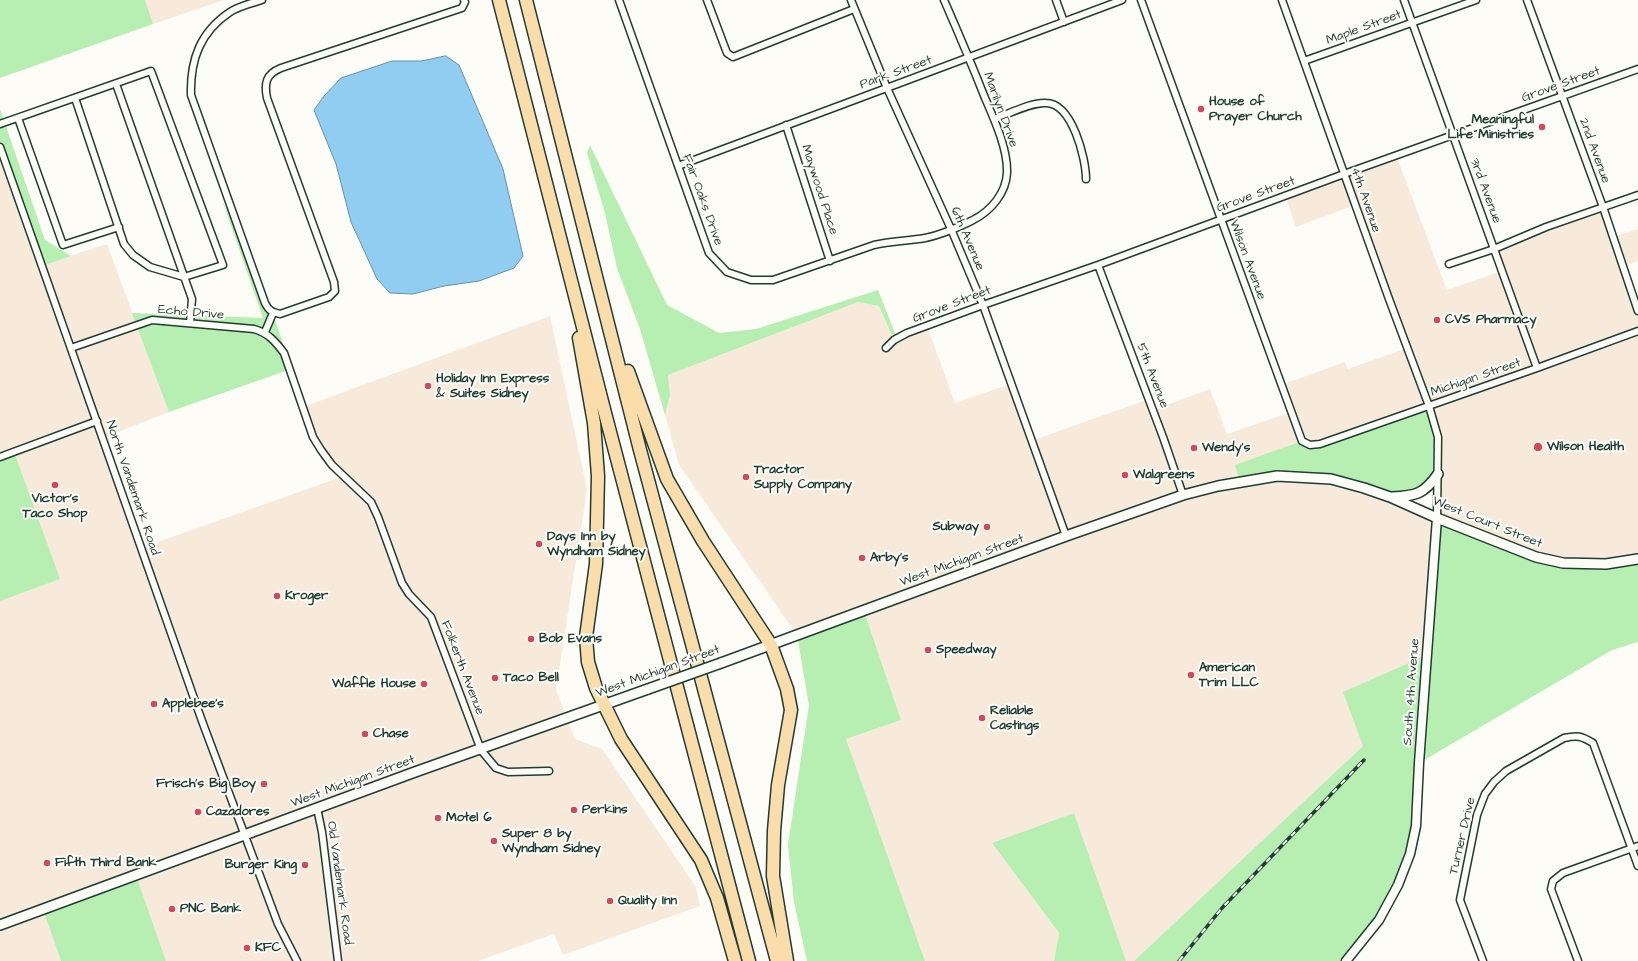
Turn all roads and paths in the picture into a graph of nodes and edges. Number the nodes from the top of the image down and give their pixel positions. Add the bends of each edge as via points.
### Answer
1 (262, 0) edge
2 (464, 0) edge
3 (498, 0) edge
4 (526, 0) edge
5 (620, 0) edge
6 (707, 0) edge
7 (851, 0) edge
8 (944, 0) edge
9 (1056, 0) edge
10 (1122, 0) edge
11 (1141, 0) edge
12 (1282, 0) edge
13 (1404, 0) edge
14 (1476, 0) edge
15 (1527, 0) edge
16 (854, 9) junction
17 (1064, 22) junction
18 (1411, 23) junction
19 (969, 57) junction
20 (1304, 61) junction
21 (1638, 69) edge
22 (116, 84) junction
23 (887, 88) junction
24 (1562, 96) junction
25 (75, 98) junction
26 (18, 118) junction
27 (994, 119) junction
28 (0, 124) edge
29 (786, 126) junction
30 (1453, 135) junction
31 (0, 147) edge
32 (678, 166) junction
33 (1344, 174) junction
34 (1086, 179) dead end
35 (1638, 195) edge
36 (1603, 207) junction
37 (1220, 220) junction
38 (119, 227) junction
39 (951, 229) junction
40 (1494, 249) junction
41 (830, 261) junction
42 (1449, 264) dead end
43 (1098, 265) junction
44 (184, 277) junction
45 (570, 277) junction
46 (604, 304) junction
47 (983, 304) junction
48 (1638, 311) edge
49 (273, 313) junction
50 (190, 323) junction
51 (1638, 331) edge
52 (265, 332) junction
53 (71, 348) junction
54 (886, 348) dead end
55 (1537, 368) junction
56 (1429, 406) junction
57 (97, 421) junction
58 (1320, 444) joint
59 (0, 457) edge
60 (1438, 474) junction
61 (1331, 479) joint
62 (1183, 495) junction
63 (1390, 497) junction
64 (1437, 518) junction
65 (1066, 536) junction
66 (1638, 559) edge
67 (771, 645) junction
68 (604, 705) junction
69 (481, 750) junction
70 (549, 771) dead end
71 (317, 808) junction
72 (245, 835) junction
73 (1635, 847) edge
74 (1638, 866) edge
75 (0, 925) edge
76 (297, 961) edge
77 (338, 961) edge
78 (736, 961) edge
79 (749, 961) edge
80 (777, 961) edge
81 (787, 961) edge
82 (1346, 961) edge
83 (1483, 961) edge
84 (1578, 961) edge

1 - 49 street via 231,11 201,43 195,56 191,89 268,310
2 - 49 street via 462,8 281,68 266,78 266,98 334,282 335,291 329,297 280,314
3 - 45 highway
4 - 46 highway
5 - 32 street, Fair Oaks Drive
6 - 16 street via 727,53 733,56
7 - 16 street, 6th Avenue
8 - 19 street, Marilyn Drive
9 - 17 street
10 - 17 street, Park Street
11 - 37 street, Wilson Avenue
12 - 20 street, 4th Avenue
13 - 18 street, 3rd Avenue
14 - 18 street, Maple Street
15 - 24 street, 2nd Avenue
16 - 23 street, 6th Avenue
17 - 19 street, Park Street
18 - 20 street, Maple Street
18 - 30 street, 3rd Avenue
19 - 23 street, Park Street
19 - 27 street, Marilyn Drive
20 - 33 street, 4th Avenue
21 - 24 street, Grove Street
22 - 25 street
22 - 44 street
22 - 44 street via 151,71 223,265
23 - 29 street, Park Street
23 - 39 street, 6th Avenue
24 - 30 street, Grove Street
24 - 36 street, 2nd Avenue
25 - 26 street
25 - 38 street
26 - 28 street
26 - 38 street via 63,245
27 - 34 street via 1036,104 1048,103 1060,107 1072,124 1086,164
27 - 39 street, Marilyn Drive via 1006,156 1007,173 1004,187 989,210 974,220
29 - 32 street, Park Street
29 - 41 street, Maywood Place
30 - 33 street, Grove Street
30 - 40 street, 3rd Avenue
31 - 53 street, North Vandemark Road
32 - 41 street, Fair Oaks Drive via 709,253 727,272 751,280 773,280
33 - 37 street, Grove Street
33 - 56 street, 4th Avenue
35 - 36 street
36 - 40 street
36 - 48 street, 2nd Avenue
37 - 43 street, Grove Street
37 - 58 street, Wilson Avenue via 1302,442 1310,445
38 - 44 street via 124,244 133,255 150,267
39 - 41 street, Fair Oaks Drive via 926,238 888,241
39 - 47 street, 6th Avenue
40 - 42 street
40 - 55 street, 3rd Avenue
43 - 47 street, Grove Street
43 - 62 street, 5th Avenue
44 - 50 street via 192,299
45 - 68 highway via 581,357 594,423 598,476 596,564 586,637 587,656
45 - 79 highway
46 - 67 highway via 666,479 702,541
46 - 80 highway via 640,450
47 - 54 street, Grove Street via 907,333
47 - 65 street, 6th Avenue
49 - 52 street
50 - 52 street, Echo Drive
50 - 53 street, Echo Drive via 152,320
51 - 55 street, Michigan Street
52 - 69 street, Folkerth Avenue via 284,353 321,450 332,465 371,502 402,583 431,617
53 - 57 street, North Vandemark Road
55 - 56 street, Michigan Street
56 - 58 street, Michigan Street
56 - 60 street, South 4th Avenue via 1438,437
57 - 59 street
57 - 72 street, North Vandemark Road via 202,721
60 - 63 main road via 1422,492 1410,496
60 - 64 street, South 4th Avenue
61 - 62 main road, West Michigan Street via 1277,476
61 - 63 main road, West Court Street
62 - 65 main road, West Michigan Street
63 - 64 main road, West Court Street
64 - 66 main road, West Court Street via 1536,557 1563,563 1606,564
64 - 82 street, South 4th Avenue via 1416,826 1410,854 1398,885 1379,920
65 - 67 main road, West Michigan Street
67 - 68 main road, West Michigan Street, bridge
67 - 81 highway via 788,689 791,710 778,785 773,876
68 - 69 main road, West Michigan Street
68 - 78 highway via 621,739 701,860 717,898
69 - 70 street, Folkerth Avenue via 496,768 508,772
69 - 71 main road, West Michigan Street
71 - 72 main road, West Michigan Street
71 - 77 street, Old Vandemark Road
72 - 75 main road, West Michigan Street
72 - 76 street, North Vandemark Road via 278,924
73 - 74 street
73 - 83 street, Turner Drive via 1593,743 1582,736 1564,738 1506,771 1485,794 1477,815 1460,900
73 - 84 street via 1563,873 1553,881 1551,889

